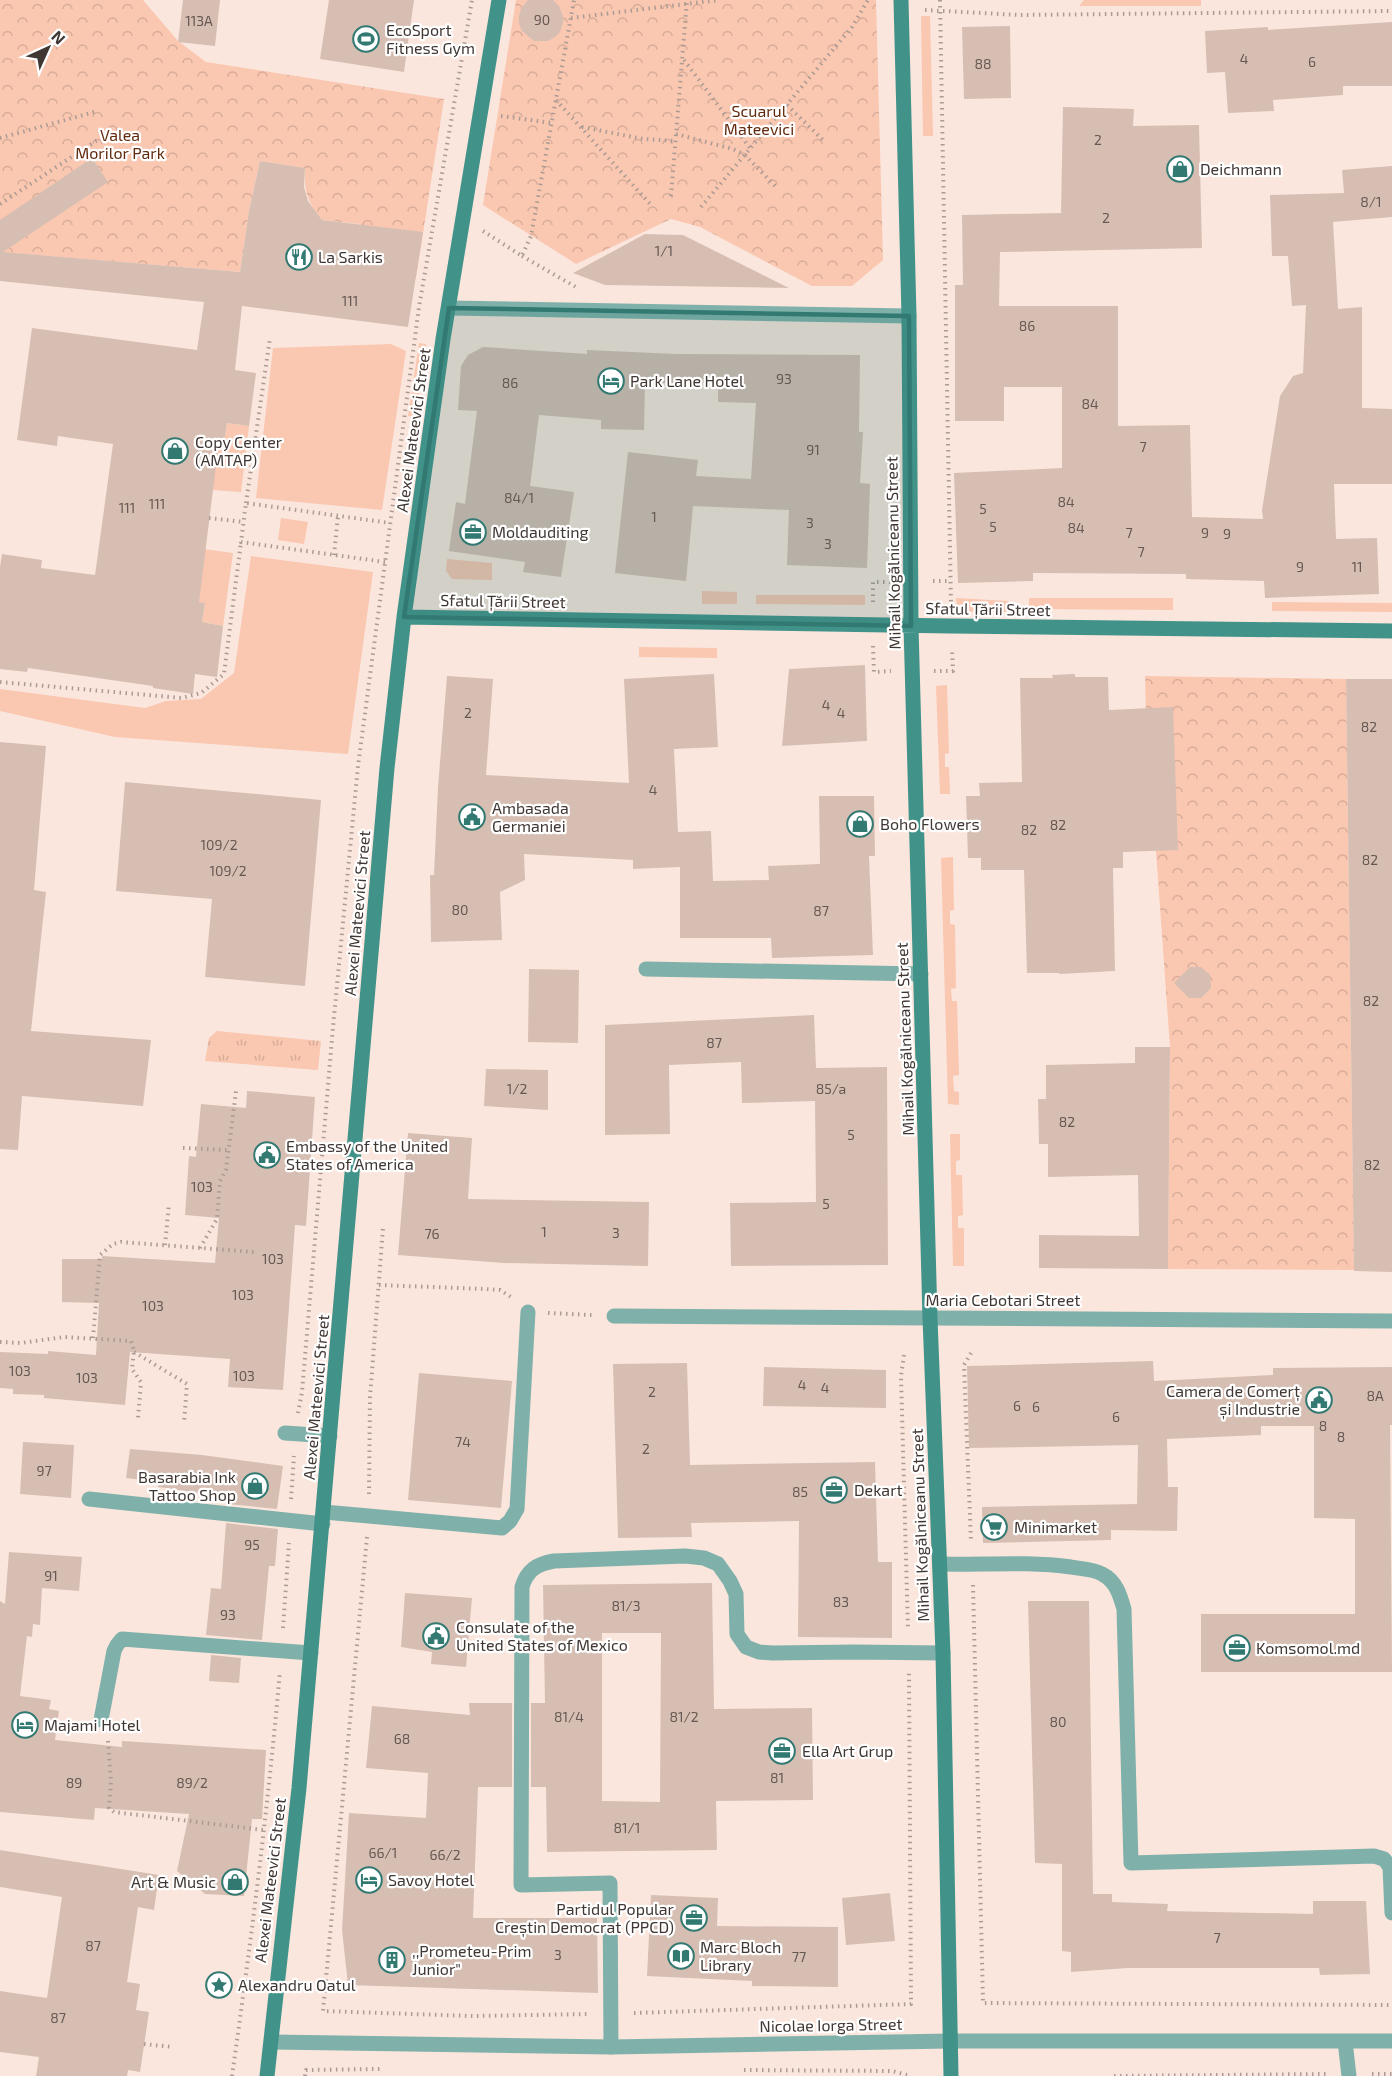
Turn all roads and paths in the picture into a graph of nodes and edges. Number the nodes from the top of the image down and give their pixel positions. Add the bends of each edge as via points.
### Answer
1 (499, 0) edge
2 (573, 0) edge
3 (719, 0) edge
4 (868, 0) edge
5 (901, 0) edge
6 (940, 0) edge
7 (687, 2) edge
8 (925, 10) dead end
9 (940, 11) junction
10 (1392, 11) edge
11 (571, 18) junction
12 (683, 60) junction
13 (556, 100) junction
14 (787, 105) junction
15 (94, 112) dead end
16 (498, 115) dead end
17 (552, 123) junction
18 (581, 127) junction
19 (676, 134) junction
20 (0, 138) edge
21 (99, 139) dead end
22 (823, 140) dead end
23 (676, 141) junction
24 (750, 148) junction
25 (745, 155) junction
26 (777, 188) dead end
27 (671, 196) dead end
28 (0, 204) edge
29 (651, 204) dead end
30 (701, 207) dead end
31 (482, 230) dead end
32 (522, 256) junction
33 (584, 292) dead end
34 (449, 308) junction
35 (909, 316) junction
36 (270, 338) dead end
37 (246, 503) junction
38 (338, 516) junction
39 (209, 518) dead end
40 (244, 522) junction
41 (390, 523) dead end
42 (241, 542) junction
43 (334, 555) junction
44 (385, 562) dead end
45 (950, 581) dead end
46 (404, 617) junction
47 (911, 626) junction
48 (1392, 631) edge
49 (0, 682) edge
50 (646, 969) dead end
51 (921, 974) junction
52 (236, 1091) dead end
53 (183, 1148) dead end
54 (228, 1150) junction
55 (169, 1204) dead end
56 (383, 1228) dead end
57 (165, 1245) junction
58 (200, 1248) junction
59 (254, 1252) dead end
60 (379, 1285) junction
61 (528, 1312) junction
62 (614, 1316) joint
63 (930, 1318) junction
64 (1392, 1321) edge
65 (93, 1338) junction
66 (0, 1342) edge
67 (134, 1352) junction
68 (970, 1353) dead end
69 (904, 1355) dead end
70 (138, 1418) dead end
71 (184, 1423) dead end
72 (285, 1432) dead end
73 (330, 1436) junction
74 (89, 1499) dead end
75 (369, 1516) junction
76 (324, 1518) junction
77 (940, 1564) junction
78 (972, 1565) junction
79 (908, 1652) junction
80 (312, 1653) junction
81 (943, 1653) junction
82 (101, 1720) joint
83 (264, 1830) dead end
84 (1392, 1913) edge
85 (1392, 2005) edge
86 (612, 2013) junction
87 (1345, 2041) junction
88 (1392, 2041) edge
89 (272, 2042) junction
90 (950, 2042) junction
91 (144, 2044) dead end
92 (611, 2047) junction
93 (173, 2048) dead end
94 (1392, 2074) edge
95 (1349, 2075) edge
96 (267, 2076) edge
97 (951, 2076) edge
98 (1114, 2076) edge

1 - 34 main road, Alexei Mateevici Street
2 - 11 path
3 - 7 path
4 - 14 path via 852,27
5 - 35 main road, Mihail Kogălniceanu Street
6 - 9 path
7 - 11 path
7 - 12 path
8 - 9 path
9 - 10 path via 1019,15
9 - 45 path
11 - 13 path
12 - 19 path
12 - 24 path
13 - 17 path
13 - 18 path
14 - 22 path
14 - 24 path
15 - 20 path
16 - 17 path
17 - 32 path via 531,236
18 - 23 path via 643,140
18 - 29 path
19 - 23 path
19 - 25 path
21 - 28 path
23 - 27 path
24 - 25 path
25 - 26 path
25 - 30 path
31 - 32 path
32 - 33 path
34 - 35 street
34 - 46 main road, Alexei Mateevici Street
35 - 47 main road, Mihail Kogălniceanu Street
36 - 37 path
37 - 38 path
37 - 40 path
38 - 41 path
38 - 43 path
39 - 40 path
40 - 42 path
42 - 43 path
42 - 49 path via 224,674 201,693 182,698
43 - 44 path
46 - 47 main road, Sfatul Țării Street
46 - 73 main road, Alexei Mateevici Street via 387,768
47 - 48 main road, Sfatul Țării Street
47 - 51 main road, Mihail Kogălniceanu Street
50 - 51 street
51 - 63 main road, Mihail Kogălniceanu Street
52 - 54 path
53 - 54 path
54 - 58 path via 226,1170 220,1181 217,1219
55 - 57 path
56 - 60 path
57 - 58 path
57 - 65 path via 121,1242 100,1255
58 - 59 path
60 - 61 path via 500,1290
60 - 75 path via 370,1398
61 - 62 path
61 - 75 street via 518,1509 510,1521 502,1528
62 - 63 street, Maria Cebotari Street
63 - 64 street, Maria Cebotari Street
63 - 77 main road, Mihail Kogălniceanu Street
65 - 66 path
65 - 67 path via 131,1341
67 - 70 path via 132,1370 141,1382
67 - 71 path via 187,1384
68 - 78 path via 964,1365
69 - 79 path via 901,1376
72 - 73 street
73 - 76 main road, Alexei Mateevici Street
74 - 76 street
75 - 76 street
75 - 86 path via 323,2011 473,2016
76 - 80 main road, Alexei Mateevici Street
77 - 78 street
77 - 81 main road, Mihail Kogălniceanu Street
78 - 84 street via 1046,1564 1091,1570 1104,1575 1120,1593 1124,1609 1131,1863 1374,1856 1384,1859 1390,1867
78 - 85 path via 983,2003
79 - 81 street
79 - 86 path via 911,2004
79 - 86 street via 773,1653 746,1647 737,1634 736,1594 730,1581 718,1564 704,1558 554,1561 540,1563 525,1576 521,1885 610,1883
80 - 82 street via 123,1639 114,1651
80 - 89 main road, Alexei Mateevici Street
81 - 90 main road, Mihail Kogălniceanu Street
82 - 83 path via 110,1743 109,1808 114,1812
86 - 92 street
87 - 88 street, Nicolae Iorga Street
87 - 90 street, Nicolae Iorga Street
87 - 95 street
89 - 92 street, Nicolae Iorga Street
89 - 96 main road, Alexei Mateevici Street
90 - 92 street, Nicolae Iorga Street
90 - 97 main road, Mihail Kogălniceanu Street
91 - 93 path
94 - 95 path
95 - 98 path

